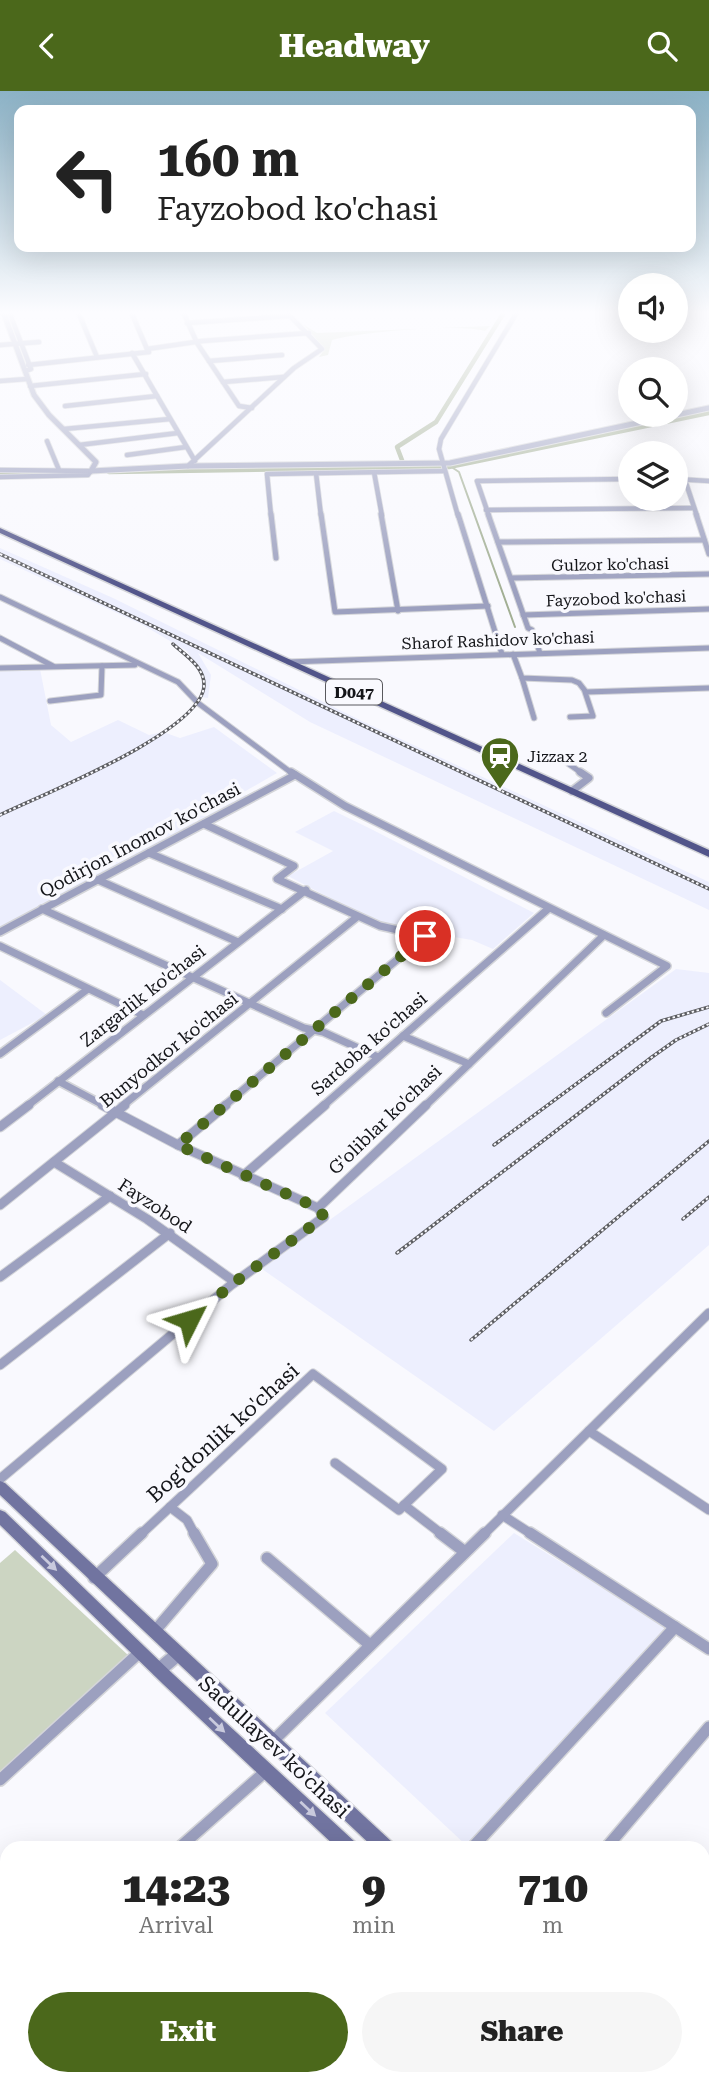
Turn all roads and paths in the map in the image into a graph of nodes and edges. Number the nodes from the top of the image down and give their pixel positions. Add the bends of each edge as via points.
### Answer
1 (45, 407) edge
2 (164, 407) edge
3 (246, 407) edge
4 (460, 407) edge
5 (252, 408) joint
6 (709, 408) edge
7 (688, 412) edge
8 (170, 419) junction
9 (618, 427) edge
10 (64, 429) junction
11 (178, 433) junction
12 (47, 441) dead end
13 (79, 445) junction
14 (186, 447) junction
15 (127, 455) dead end
16 (195, 461) junction
17 (443, 463) junction
18 (188, 466) junction
19 (0, 470) edge
20 (60, 470) junction
21 (444, 471) junction
22 (374, 472) junction
23 (90, 473) junction
24 (316, 473) junction
25 (0, 477) edge
26 (618, 479) edge
27 (688, 480) edge
28 (709, 481) edge
29 (688, 489) edge
30 (694, 508) junction
31 (486, 510) junction
32 (0, 530) edge
33 (704, 540) junction
34 (498, 542) junction
35 (708, 547) edge
36 (709, 554) edge
37 (276, 558) dead end
38 (709, 574) edge
39 (511, 578) junction
40 (0, 597) edge
41 (488, 606) junction
42 (709, 609) edge
43 (398, 611) junction
44 (523, 615) junction
45 (0, 638) edge
46 (709, 648) edge
47 (540, 653) junction
48 (502, 654) junction
49 (513, 654) junction
50 (288, 662) junction
51 (138, 665) junction
52 (54, 666) junction
53 (102, 666) junction
54 (0, 668) edge
55 (522, 678) junction
56 (709, 688) edge
57 (585, 692) junction
58 (50, 701) dead end
59 (570, 717) dead end
60 (534, 718) dead end
61 (556, 755) dead end
62 (295, 775) junction
63 (572, 791) junction
64 (204, 824) junction
65 (149, 853) junction
66 (709, 854) edge
67 (98, 880) junction
68 (306, 890) junction
69 (548, 908) junction
70 (42, 909) junction
71 (282, 909) junction
72 (357, 917) junction
73 (0, 932) edge
74 (603, 936) junction
75 (238, 942) junction
76 (0, 946) edge
77 (192, 978) junction
78 (88, 989) junction
79 (250, 1005) junction
80 (606, 1013) dead end
81 (144, 1015) junction
82 (313, 1031) junction
83 (403, 1036) junction
84 (0, 1054) edge
85 (379, 1058) junction
86 (468, 1064) junction
87 (58, 1081) junction
88 (116, 1113) junction
89 (0, 1127) edge
90 (178, 1145) junction
91 (54, 1162) junction
92 (243, 1176) junction
93 (110, 1196) junction
94 (0, 1205) edge
95 (318, 1208) junction
96 (170, 1233) junction
97 (0, 1277) edge
98 (235, 1282) junction
99 (709, 1313) edge
100 (0, 1365) edge
101 (589, 1431) junction
102 (335, 1463) dead end
103 (0, 1479) edge
104 (0, 1487) edge
105 (404, 1505) junction
106 (170, 1507) junction
107 (709, 1510) edge
108 (0, 1515) edge
109 (502, 1515) junction
110 (465, 1552) junction
111 (267, 1558) dead end
112 (94, 1578) junction
113 (675, 1627) junction
114 (154, 1632) junction
115 (370, 1645) junction
116 (709, 1649) edge
117 (140, 1652) junction
118 (178, 1654) junction
119 (164, 1674) junction
120 (709, 1727) edge
121 (272, 1742) junction
122 (266, 1771) junction
123 (0, 1780) edge
124 (187, 1841) edge
125 (339, 1841) edge
126 (378, 1841) edge
127 (478, 1841) edge
128 (612, 1841) edge

1 - 10 street
2 - 8 street
3 - 5 street
4 - 17 street via 441,439
5 - 16 street
6 - 7 street
8 - 10 street
8 - 11 street
9 - 17 street
10 - 13 street
11 - 13 street
11 - 14 street
12 - 20 street
13 - 23 street via 96,462
14 - 15 street
14 - 16 street
16 - 18 street
17 - 18 street
17 - 21 street
18 - 23 street
19 - 20 street
20 - 23 street
21 - 22 street
21 - 41 street
22 - 24 street
22 - 43 street
23 - 25 street
24 - 37 street via 267,474 265,478
24 - 43 street via 335,612
26 - 31 street via 477,481
27 - 28 street
29 - 30 street
30 - 31 street
30 - 33 street
31 - 34 street
32 - 50 main road, D047
33 - 34 street
33 - 35 street
34 - 39 street
35 - 36 street
38 - 39 street, Gulzor ko'chasi
39 - 44 street
40 - 51 street
41 - 43 street
41 - 48 street
42 - 44 street, Fayzobod ko'chasi
44 - 47 street
45 - 52 street
46 - 47 street, Sharof Rashidov ko'chasi
47 - 49 street, Sharof Rashidov ko'chasi
48 - 49 street, Sharof Rashidov ko'chasi
48 - 50 street, Sharof Rashidov ko'chasi
49 - 55 street
50 - 63 main road, D047
51 - 53 street
51 - 62 street via 178,682 198,703
52 - 53 street
52 - 54 street
53 - 58 street via 101,695
55 - 57 street via 572,680
55 - 60 street
56 - 57 street
57 - 59 street via 593,716
61 - 63 street via 589,778
62 - 64 street, Qodirjon Inomov ko'chasi
62 - 69 street via 345,806
63 - 66 main road, D047
64 - 65 street, Qodirjon Inomov ko'chasi
64 - 68 street via 293,866 277,879
65 - 67 street, Qodirjon Inomov ko'chasi
65 - 71 street
67 - 70 street, Qodirjon Inomov ko'chasi
67 - 75 street
68 - 71 street, Zargarlik ko'chasi
68 - 72 street
69 - 74 street
69 - 83 street, Sardoba ko'chasi
70 - 73 street, Qodirjon Inomov ko'chasi
70 - 77 street
71 - 75 street, Zargarlik ko'chasi
72 - 79 street, Bunyodkor ko'chasi
72 - 82 street via 425,936
74 - 80 street via 667,966
74 - 86 street, G'oliblar ko'chasi
75 - 77 street, Zargarlik ko'chasi
76 - 78 street
77 - 79 street
77 - 81 street, Zargarlik ko'chasi
78 - 81 street
78 - 84 street
79 - 82 street
79 - 88 street, Bunyodkor ko'chasi
81 - 87 street, Zargarlik ko'chasi
82 - 85 street
82 - 90 street
83 - 85 street, Sardoba ko'chasi
83 - 86 street
85 - 92 street, Sardoba ko'chasi
86 - 95 street, G'oliblar ko'chasi
87 - 88 street
87 - 89 street, Zargarlik ko'chasi
88 - 90 street
88 - 91 street, Bunyodkor ko'chasi
90 - 92 street
91 - 93 street, Fayzobod
91 - 94 street, Bunyodkor ko'chasi
92 - 95 street
93 - 96 street, Fayzobod
93 - 97 street
95 - 98 street, G'oliblar ko'chasi via 324,1217
96 - 98 street, Fayzobod
96 - 100 street
98 - 103 street, G'oliblar ko'chasi
99 - 101 street
101 - 107 street
101 - 109 street
102 - 105 street via 399,1510
104 - 112 main road, Sadullayev ko'chasi
105 - 106 street, Bog'donlik ko'chasi via 442,1469 313,1374
105 - 110 street
106 - 112 street, Bog'donlik ko'chasi
106 - 114 street via 187,1520 212,1564
108 -> 117 main road, Sadullayev ko'chasi
109 - 110 street
109 - 113 street
110 - 115 street
111 - 115 street
112 - 114 main road, Sadullayev ko'chasi
113 - 116 street
113 - 127 street
114 - 118 main road, Sadullayev ko'chasi
115 - 121 street
117 - 119 main road, Sadullayev ko'chasi
117 - 123 street
118 - 119 street
118 - 121 main road, Sadullayev ko'chasi
119 -> 122 main road, Sadullayev ko'chasi
120 - 128 street
121 - 126 main road, Sadullayev ko'chasi
122 - 124 street
122 -> 125 main road, Sadullayev ko'chasi

